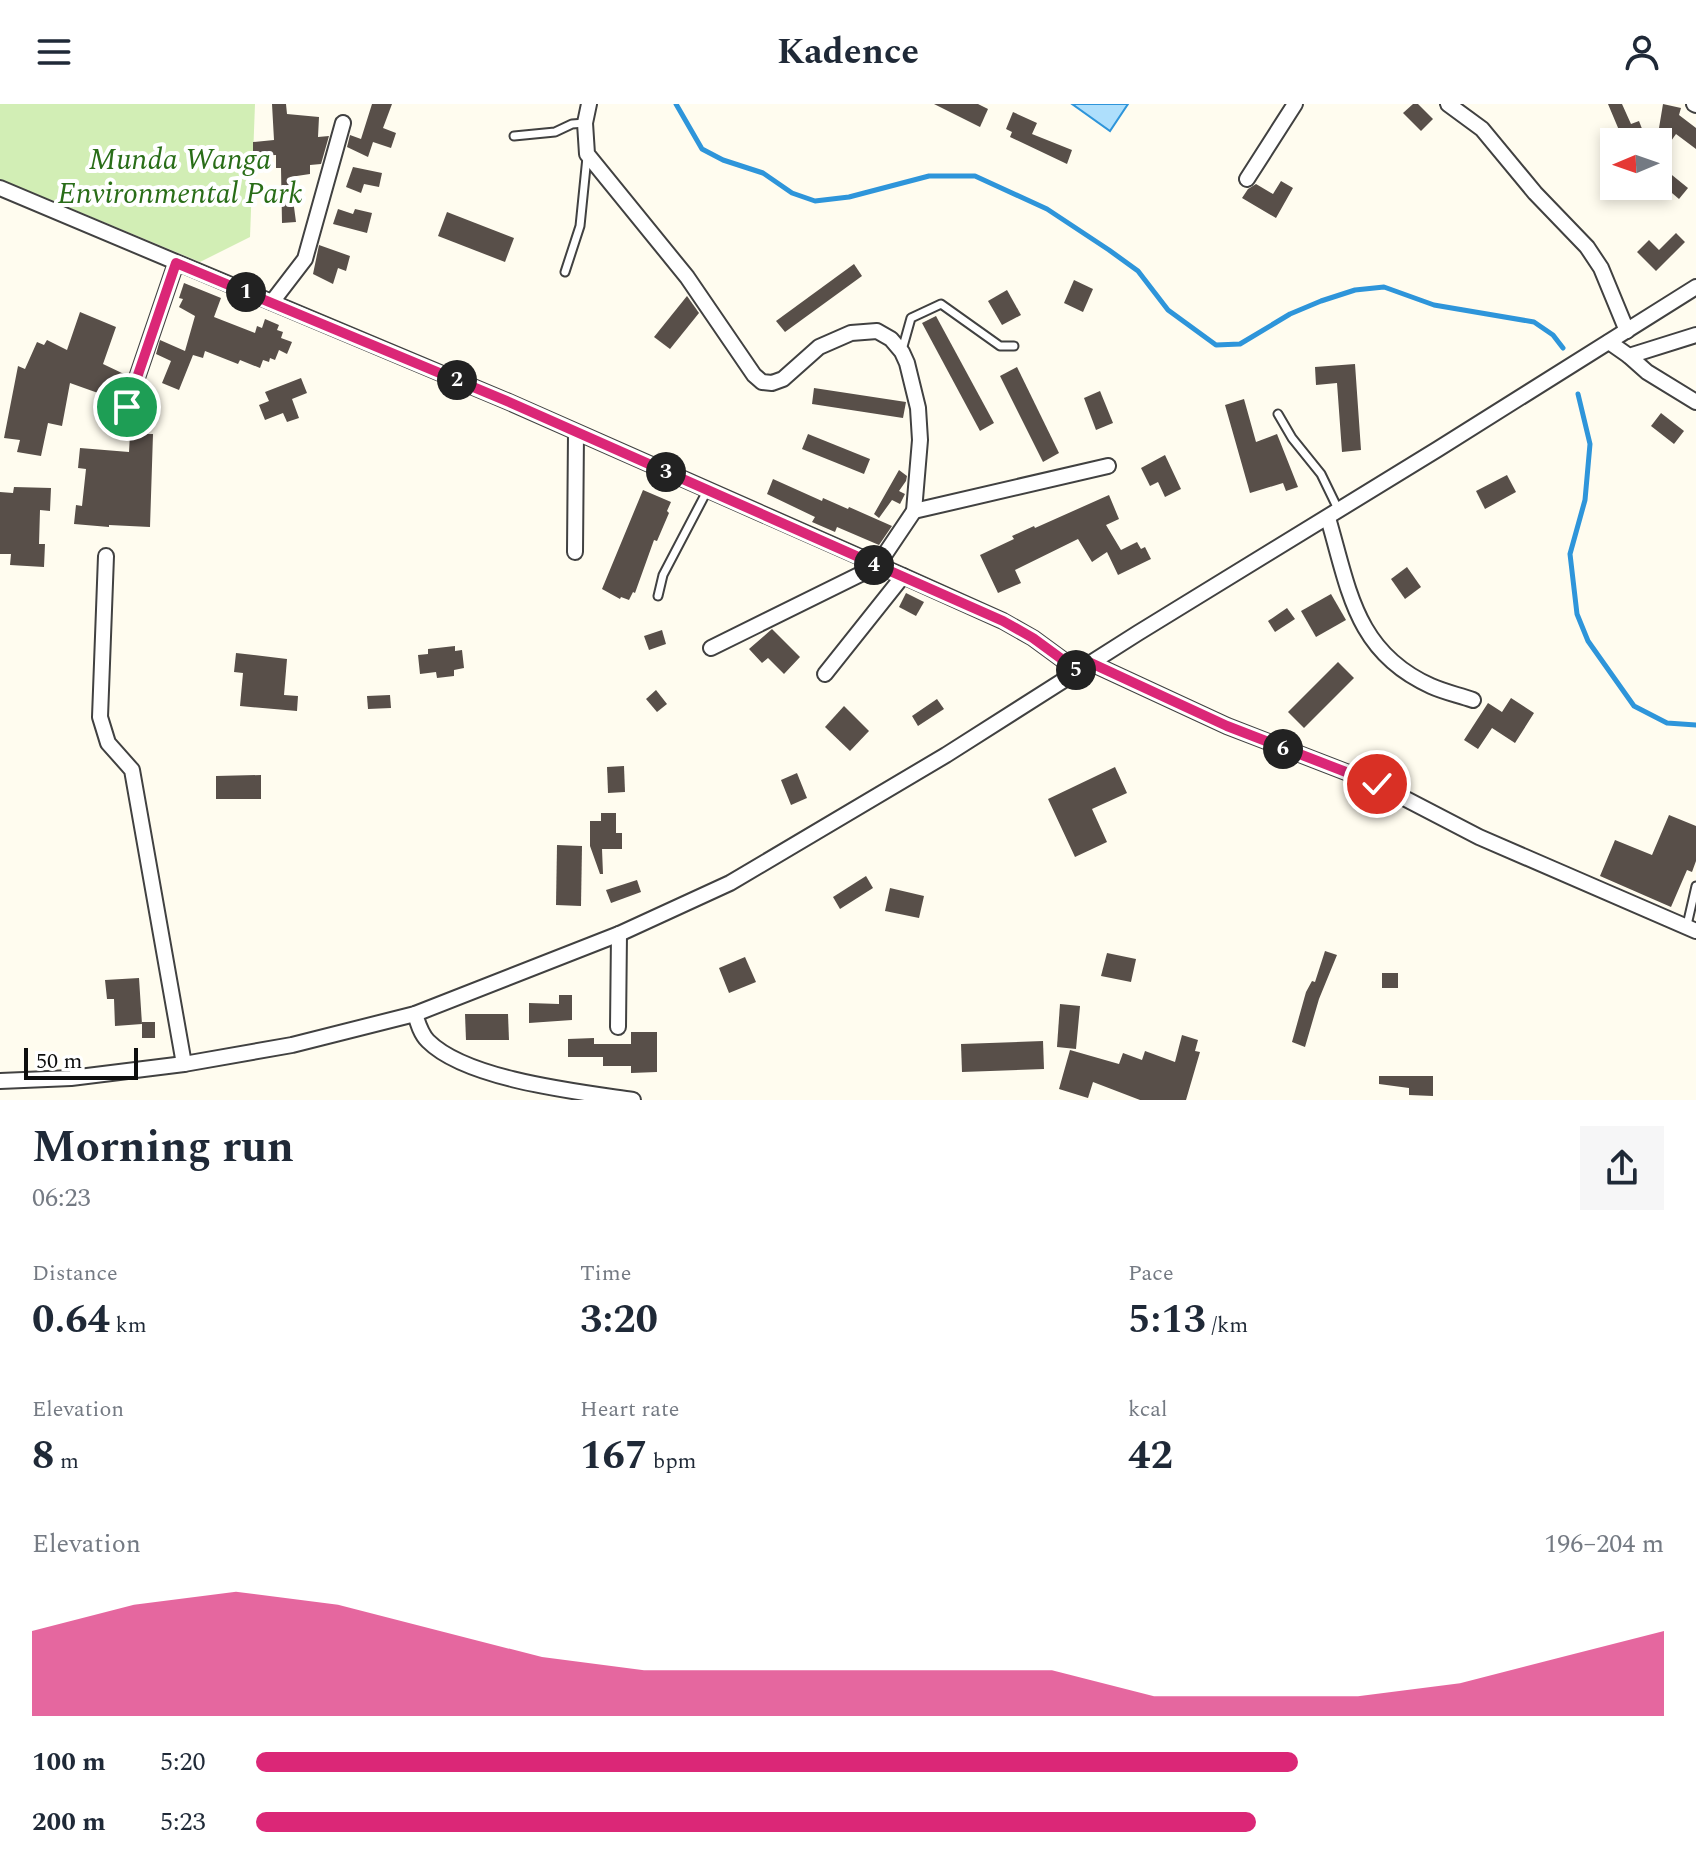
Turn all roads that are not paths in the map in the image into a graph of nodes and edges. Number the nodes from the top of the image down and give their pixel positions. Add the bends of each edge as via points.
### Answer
1 (589, 104) edge
2 (1295, 104) edge
3 (1448, 104) edge
4 (343, 123) dead end
5 (585, 123) junction
6 (514, 136) dead end
7 (587, 154) junction
8 (1247, 179) dead end
9 (0, 188) edge
10 (176, 263) junction
11 (565, 272) dead end
12 (1696, 287) edge
13 (272, 302) junction
14 (1627, 331) junction
15 (1696, 335) edge
16 (1609, 342) junction
17 (1014, 346) dead end
18 (902, 352) junction
19 (1629, 356) junction
20 (1696, 402) edge
21 (127, 407) dead end
22 (1278, 414) dead end
23 (576, 433) junction
24 (1108, 466) dead end
25 (707, 491) junction
26 (914, 511) junction
27 (1334, 514) junction
28 (575, 552) dead end
29 (106, 556) dead end
30 (877, 566) junction
31 (903, 576) junction
32 (658, 596) dead end
33 (711, 648) dead end
34 (1091, 663) junction
35 (1078, 671) junction
36 (825, 674) dead end
37 (1473, 700) dead end
38 (1696, 886) edge
39 (1691, 928) edge
40 (619, 934) junction
41 (415, 1014) junction
42 (618, 1027) dead end
43 (184, 1064) junction
44 (0, 1081) edge
45 (633, 1100) edge

1 - 5 street
2 - 8 street
3 - 14 street via 1482,129 1587,247
4 - 13 street via 305,259
5 - 6 lane
5 - 7 street
7 - 11 lane via 580,226
7 - 18 street via 687,277 762,382 783,379 819,347 851,333 877,331
9 - 10 street
10 - 13 street
10 - 21 street
12 - 14 street
13 - 23 street
14 - 16 street
15 - 19 street
16 - 19 street
16 - 27 street
17 - 18 lane via 1000,346 941,304 911,318
18 - 26 street via 918,408
19 - 20 street
22 - 27 lane via 1321,474
23 - 25 street
23 - 28 street
24 - 26 street
25 - 30 street
25 - 32 lane via 663,575
26 - 30 street
27 - 34 street
27 - 37 street via 1357,615 1378,649 1431,686
29 - 43 street via 100,717 108,743 132,770
30 - 31 street
30 - 33 street
31 - 35 street via 1003,621
31 - 36 street
34 - 35 street
34 - 39 street via 1227,726 1377,784 1479,837
35 - 40 street via 730,883
38 - 39 lane
40 - 41 street
40 - 42 street
41 - 43 street via 292,1045
41 - 45 street via 428,1041 461,1063
43 - 44 street

